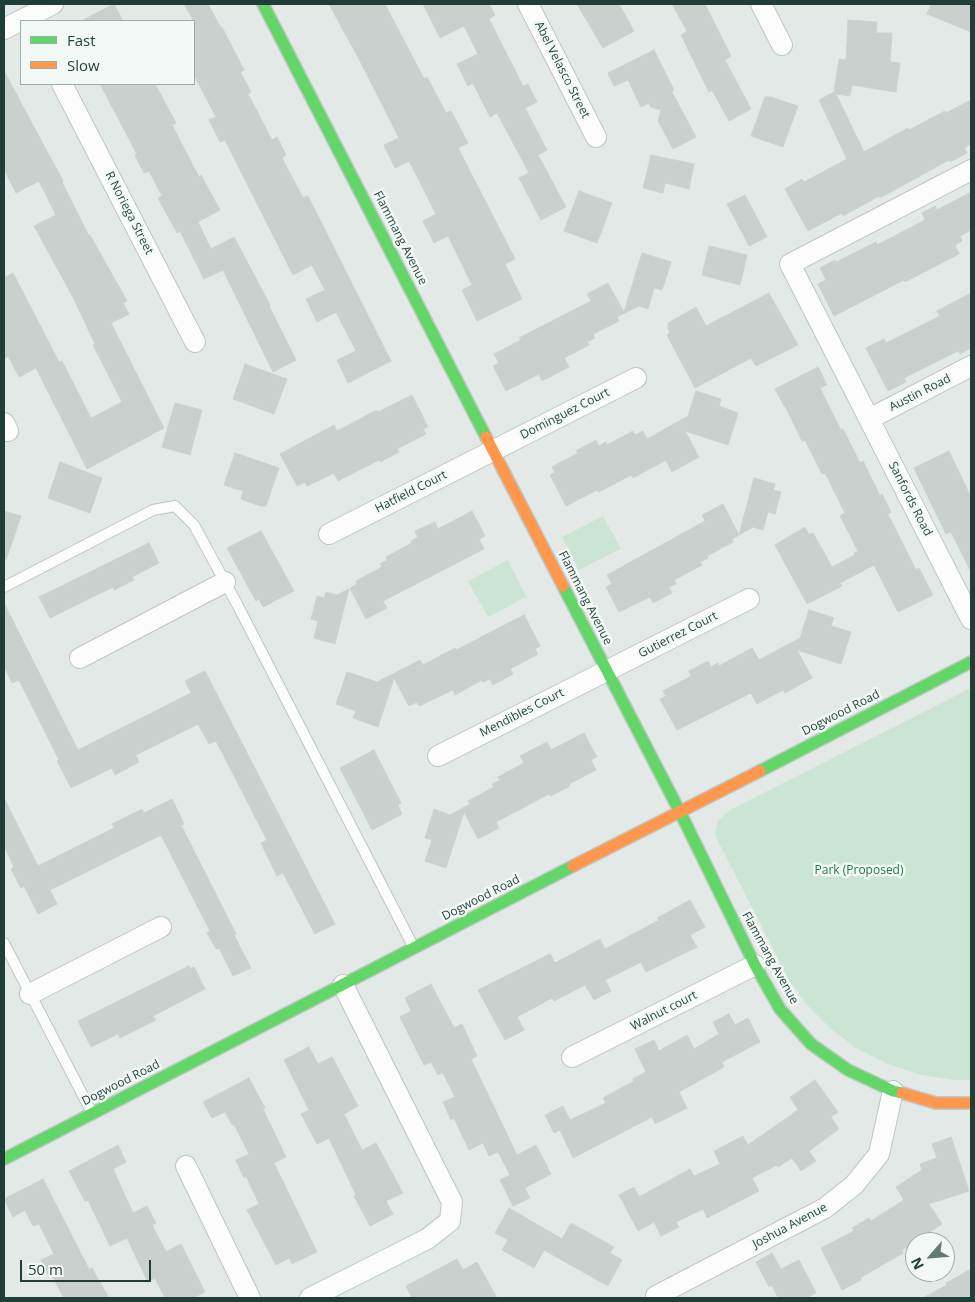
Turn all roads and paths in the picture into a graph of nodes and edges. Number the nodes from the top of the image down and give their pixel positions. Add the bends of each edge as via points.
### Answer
1 (53, 4) edge
2 (264, 4) edge
3 (528, 4) edge
4 (762, 4) edge
5 (29, 19) edge
6 (20, 23) edge
7 (4, 29) edge
8 (782, 45) dead end
9 (63, 85) edge
10 (596, 137) dead end
11 (971, 170) edge
12 (195, 342) dead end
13 (971, 366) edge
14 (636, 378) dead end
15 (869, 419) junction
16 (494, 450) junction
17 (329, 534) dead end
18 (225, 582) junction
19 (4, 586) edge
20 (749, 598) dead end
21 (971, 619) edge
22 (80, 658) dead end
23 (971, 662) edge
24 (607, 670) junction
25 (438, 756) dead end
26 (680, 812) junction
27 (161, 927) dead end
28 (4, 943) edge
29 (414, 948) junction
30 (755, 965) junction
31 (343, 984) junction
32 (30, 994) junction
33 (572, 1057) dead end
34 (893, 1091) junction
35 (971, 1103) edge
36 (92, 1114) junction
37 (4, 1159) edge
38 (186, 1166) dead end
39 (656, 1297) edge
40 (250, 1298) edge
41 (310, 1298) edge

1 - 5 street
2 - 16 street, Flammang Avenue
3 - 10 street, Abel Velasco Street
4 - 8 street
6 - 7 street
9 - 12 street, R Noriega Street
11 - 15 street, Sanfords Road via 790,264
13 - 15 street, Austin Road
14 - 16 street, Dominguez Court
15 - 21 street, Sanfords Road
16 - 17 street, Hatfield Court
16 - 24 street, Flammang Avenue
18 - 19 lane via 194,525 176,506 153,510
18 - 22 street
18 - 29 lane
20 - 24 street, Gutierrez Court
23 - 26 street, Dogwood Road
24 - 25 street, Mendibles Court
24 - 26 street, Flammang Avenue
26 - 29 street, Dogwood Road
26 - 30 street, Flammang Avenue
27 - 32 street
28 - 32 lane
29 - 31 street, Dogwood Road
30 - 33 street, Walnut court
30 - 34 street, Flammang Avenue via 780,1010 811,1044 848,1070
31 - 36 street, Dogwood Road
31 - 41 street via 452,1202 450,1221 427,1239
32 - 36 lane
34 - 35 street, Flammang Avenue via 936,1103
34 - 39 street, Joshua Avenue via 879,1154 854,1185 825,1208
36 - 37 street, Dogwood Road
38 - 40 street

